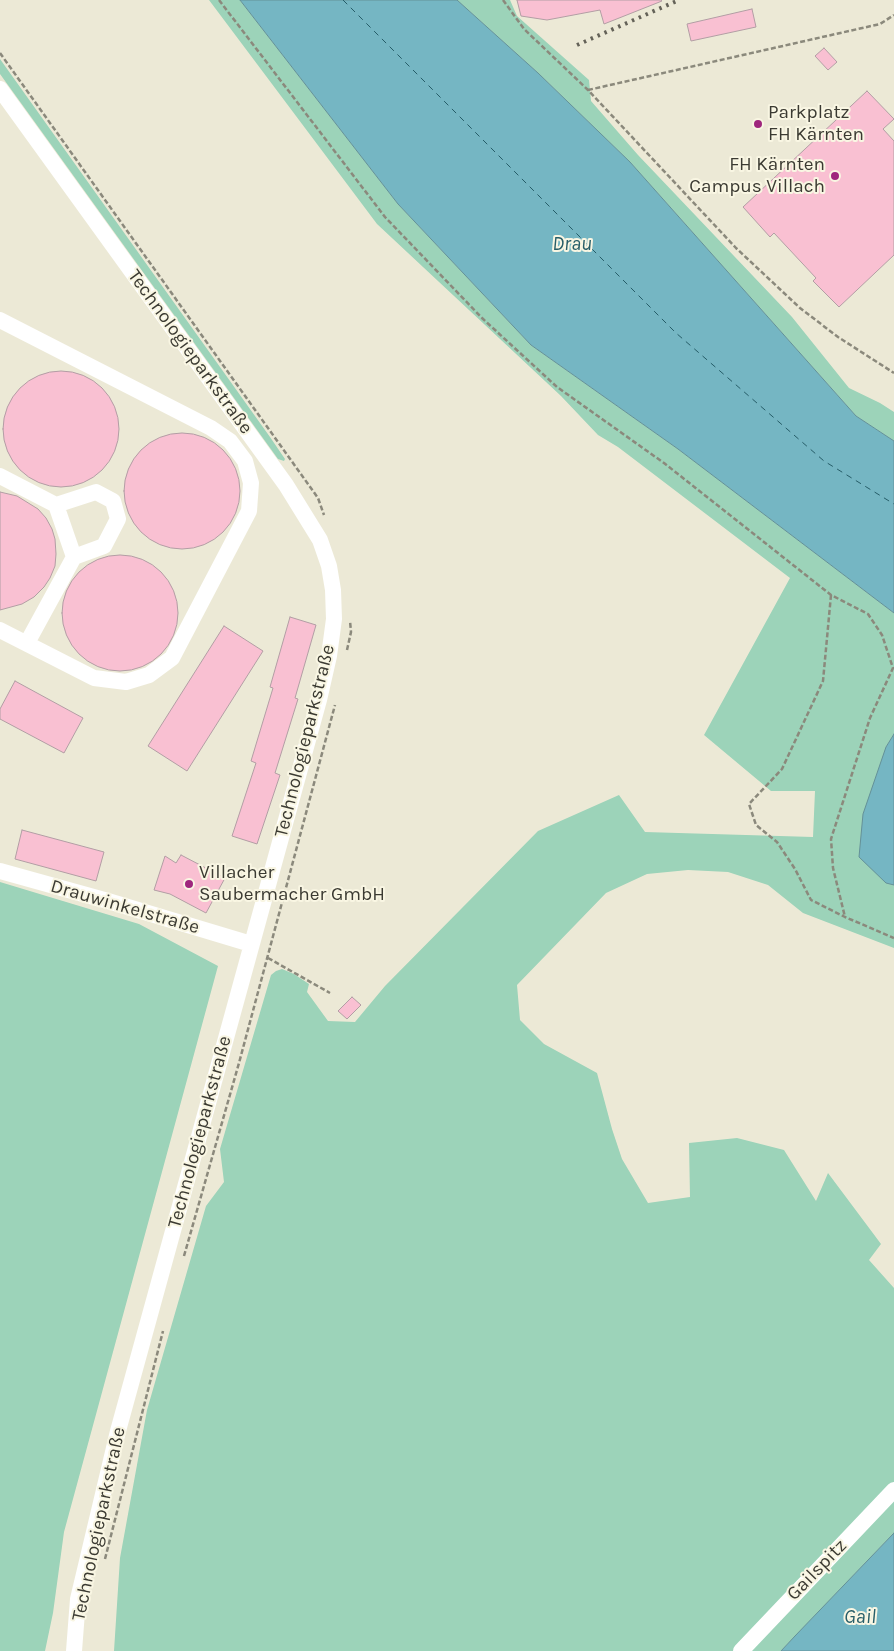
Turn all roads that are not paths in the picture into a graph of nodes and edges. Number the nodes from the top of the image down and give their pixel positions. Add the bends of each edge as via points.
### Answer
1 (0, 89) edge
2 (0, 320) edge
3 (0, 476) edge
4 (56, 505) junction
5 (74, 557) junction
6 (0, 630) edge
7 (26, 643) junction
8 (0, 871) edge
9 (251, 944) junction
10 (894, 1490) edge
11 (74, 1651) edge
12 (741, 1651) edge

1 - 9 street, Technologieparkstraße via 286,485 320,540 329,566 334,619 329,656
2 - 7 street via 218,432 230,441 245,461 251,483 249,511 172,658 149,675 126,682 94,678
3 - 4 street
4 - 5 street
4 - 5 street via 96,492 113,501 118,519 104,546
5 - 7 street
6 - 7 street
8 - 9 street, Drauwinkelstraße
9 - 11 street, Technologieparkstraße via 118,1431 78,1600
10 - 12 street, Gailspitz

